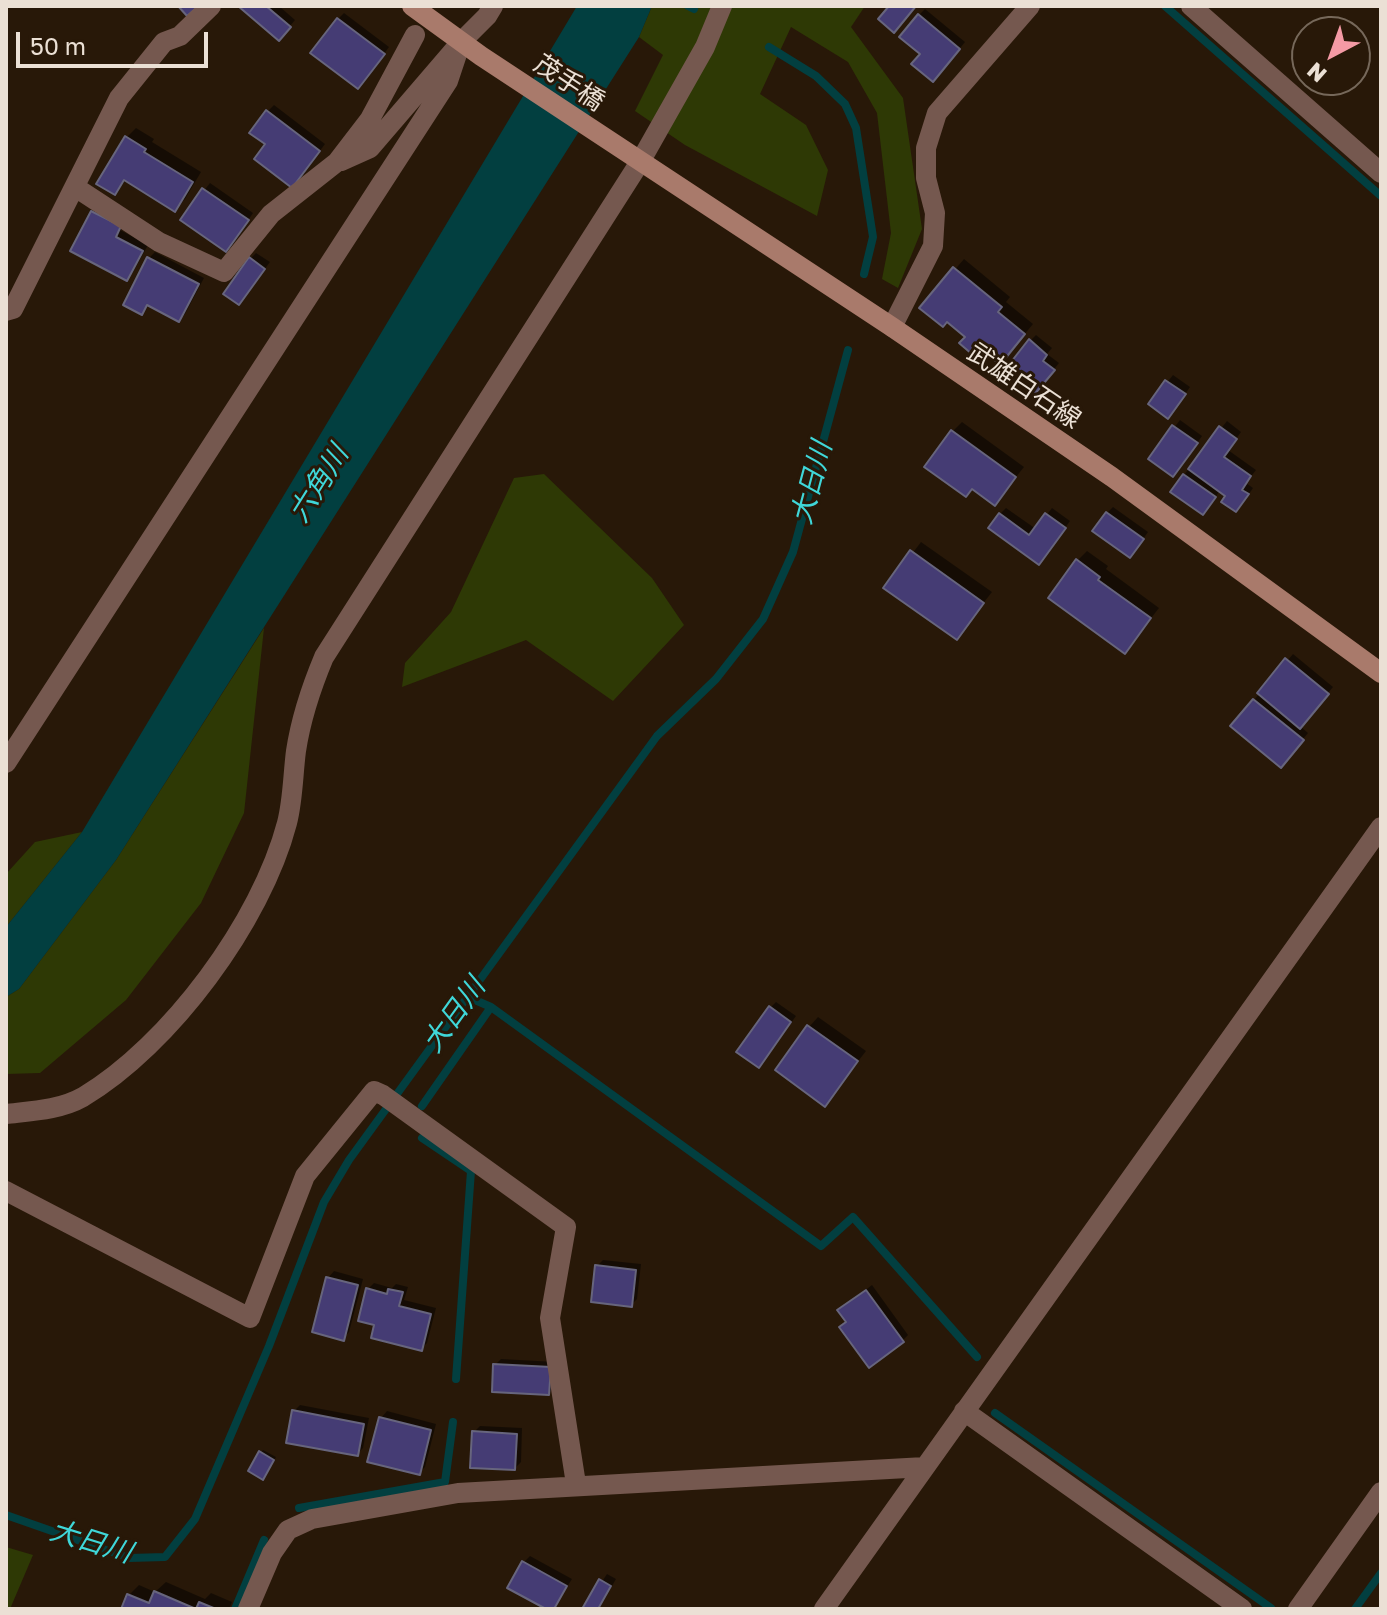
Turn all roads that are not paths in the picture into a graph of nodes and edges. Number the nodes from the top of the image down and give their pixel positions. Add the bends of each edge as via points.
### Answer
1 (211, 6) edge
2 (412, 6) edge
3 (493, 6) edge
4 (722, 6) edge
5 (1030, 6) edge
6 (1191, 6) edge
7 (415, 35) dead end
8 (461, 42) junction
9 (634, 158) junction
10 (337, 162) junction
11 (1381, 173) edge
12 (75, 187) junction
13 (6, 311) edge
14 (892, 327) junction
15 (1381, 673) edge
16 (6, 763) edge
17 (1381, 827) edge
18 (6, 1114) edge
19 (6, 1191) edge
20 (964, 1411) junction
21 (925, 1467) junction
22 (576, 1484) junction
23 (1381, 1492) edge
24 (248, 1609) edge
25 (824, 1609) edge
26 (1242, 1609) edge
27 (1298, 1609) edge

1 - 12 street via 180,36 164,42 119,98
2 - 8 main road
3 - 8 street
4 - 9 street via 705,47
5 - 14 street via 937,113 926,148 926,178 935,213 933,246
6 - 11 street
7 - 10 street via 370,119
8 - 9 main road, 茂手橋
8 - 10 street via 370,148
8 - 16 street via 448,81
9 - 14 main road, 武雄白石線
9 - 18 street via 324,657 306,701 287,822 267,881 229,950 198,991 120,1070 81,1098 50,1109
10 - 12 street via 271,214 224,272 159,242
12 - 13 street via 13,309
14 - 15 main road, 武雄白石線 via 1112,477
17 - 20 street
19 - 22 street via 250,1318 305,1176 374,1091 392,1100 566,1227 550,1318
20 - 21 street
20 - 26 street
21 - 22 street
21 - 25 street
22 - 24 street via 458,1493 312,1519 288,1530
23 - 27 street

